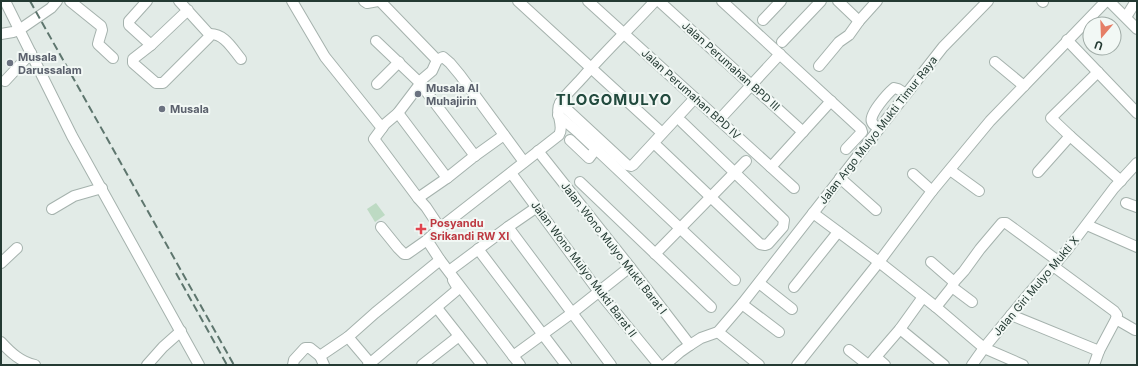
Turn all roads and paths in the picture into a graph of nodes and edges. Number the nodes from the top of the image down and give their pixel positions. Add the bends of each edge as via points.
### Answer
1 (5, 1) edge
2 (57, 1) edge
3 (70, 1) edge
4 (147, 1) edge
5 (179, 1) edge
6 (292, 1) edge
7 (364, 1) edge
8 (379, 1) edge
9 (518, 1) edge
10 (588, 1) edge
11 (655, 1) edge
12 (659, 1) edge
13 (722, 1) edge
14 (781, 1) edge
15 (821, 1) edge
16 (838, 1) edge
17 (877, 1) edge
18 (988, 1) edge
19 (1106, 1) edge
20 (1109, 1) edge
21 (1136, 1) edge
22 (188, 10) junction
23 (1126, 17) junction
24 (763, 20) dead end
25 (859, 21) junction
26 (1137, 29) edge
27 (19, 30) junction
28 (1, 34) edge
29 (209, 34) junction
30 (625, 34) junction
31 (1067, 40) junction
32 (376, 41) dead end
33 (782, 42) dead end
34 (151, 45) junction
35 (31, 54) junction
36 (780, 54) junction
37 (113, 58) dead end
38 (241, 58) dead end
39 (440, 59) junction
40 (399, 62) junction
41 (995, 62) dead end
42 (818, 66) dead end
43 (591, 68) junction
44 (1098, 72) junction
45 (5, 81) dead end
46 (420, 83) junction
47 (377, 84) dead end
48 (751, 85) junction
49 (1024, 86) junction
50 (903, 92) junction
51 (695, 98) junction
52 (831, 101) junction
53 (560, 102) junction
54 (398, 113) junction
55 (1137, 114) edge
56 (558, 115) junction
57 (719, 120) junction
58 (682, 122) dead end
59 (877, 127) junction
60 (382, 128) junction
61 (803, 132) junction
62 (662, 133) junction
63 (504, 135) junction
64 (1070, 136) junction
65 (570, 140) dead end
66 (658, 147) dead end
67 (596, 149) junction
68 (846, 149) dead end
69 (538, 151) junction
70 (475, 156) junction
71 (746, 161) dead end
72 (524, 162) junction
73 (1137, 163) edge
74 (771, 167) junction
75 (950, 170) junction
76 (1038, 172) dead end
77 (511, 173) junction
78 (734, 173) junction
79 (913, 174) dead end
80 (447, 178) junction
81 (840, 178) junction
82 (1121, 181) junction
83 (580, 182) dead end
84 (794, 188) dead end
85 (93, 191) junction
86 (932, 191) junction
87 (979, 191) dead end
88 (418, 198) junction
89 (710, 198) junction
90 (1126, 203) dead end
91 (537, 207) junction
92 (1137, 207) edge
93 (52, 209) dead end
94 (876, 210) dead end
95 (814, 213) junction
96 (1087, 225) junction
97 (381, 227) dead end
98 (508, 227) junction
99 (440, 228) junction
100 (680, 228) junction
101 (838, 232) junction
102 (427, 240) junction
103 (1137, 247) edge
104 (17, 248) dead end
105 (478, 249) junction
106 (655, 254) junction
107 (439, 260) junction
108 (880, 262) junction
109 (931, 262) dead end
110 (1, 263) edge
111 (1055, 263) junction
112 (630, 267) junction
113 (449, 271) junction
114 (735, 280) dead end
115 (758, 283) junction
116 (953, 284) junction
117 (794, 287) dead end
118 (599, 292) junction
119 (923, 297) junction
120 (972, 302) dead end
121 (742, 304) junction
122 (711, 307) dead end
123 (936, 307) junction
124 (437, 308) junction
125 (792, 309) dead end
126 (572, 313) junction
127 (1011, 315) junction
128 (1116, 319) junction
129 (900, 329) junction
130 (1135, 330) dead end
131 (181, 331) junction
132 (718, 332) junction
133 (779, 332) dead end
134 (542, 335) junction
135 (459, 336) junction
136 (348, 337) junction
137 (1, 342) edge
138 (690, 345) junction
139 (984, 348) junction
140 (849, 350) dead end
141 (1099, 351) junction
142 (513, 356) junction
143 (322, 361) edge
144 (871, 362) edge
145 (369, 364) edge
146 (479, 364) edge
147 (35, 365) edge
148 (147, 365) edge
149 (199, 365) edge
150 (293, 365) edge
151 (422, 365) edge
152 (520, 365) edge
153 (566, 365) edge
154 (611, 365) edge
155 (659, 365) edge
156 (665, 365) edge
157 (759, 365) edge
158 (797, 365) edge
159 (886, 365) edge
160 (944, 365) edge
161 (972, 365) edge
162 (1023, 365) edge
163 (1094, 365) edge

1 - 27 street
2 - 27 street
3 - 37 street via 101,26 98,44
4 - 34 street via 128,21 129,25
5 - 22 street
6 - 60 street via 325,57
7 - 8 street
8 - 39 street
9 - 43 street
10 - 30 street, Jalan Perumahan BPD IV
11 - 30 street
12 - 48 street, Jalan Perumahan BPD III
13 - 36 street
14 - 24 street
15 - 33 street
16 - 25 street
17 - 25 street
18 - 50 street, Jalan Argo Mulyo Mukti Timur Raya
19 - 31 street
20 - 23 street
21 - 23 street
22 - 29 street
22 - 34 street
23 - 26 street
25 - 42 street via 849,35 839,42
27 - 28 street
27 - 35 street
29 - 34 street via 208,39 162,84 156,83 133,62
29 - 38 street via 220,35
30 - 43 street
30 - 51 street, Jalan Perumahan BPD IV
31 - 44 street
31 - 49 street
32 - 40 street
35 - 45 street
35 - 85 street via 72,136
36 - 48 street
36 - 52 street
39 - 46 street
39 - 63 street via 450,63
40 - 46 street
40 - 47 street
41 - 49 street
43 - 53 street
43 - 62 street
44 - 55 street
44 - 64 street via 1051,118
46 - 54 street
46 - 70 street
48 - 57 street
48 - 61 street, Jalan Perumahan BPD III
49 - 75 street via 990,121
50 - 59 street, Jalan Argo Mulyo Mukti Timur Raya
50 - 59 street via 893,89 874,112 871,119
51 - 57 street, Jalan Perumahan BPD IV
51 - 62 street
52 - 61 street
52 - 68 street via 862,132
53 - 56 street
53 - 62 street via 630,166
54 - 60 street
54 - 80 street
56 - 67 street
56 - 69 street via 561,132
57 - 74 street, Jalan Perumahan BPD IV
58 - 78 street
59 - 81 street, Jalan Argo Mulyo Mukti Timur Raya
60 - 88 street via 374,139
61 - 74 street
63 - 70 street
63 - 72 street
64 - 76 street
64 - 82 street
65 - 67 street via 589,158
66 - 89 street
67 - 100 street
69 - 72 street
69 - 112 street, Jalan Wono Mulyo Mukti Barat I
70 - 80 street
71 - 78 street
72 - 77 street
73 - 82 street, Jalan Giri Mulyo Mukti X
74 - 84 street, Jalan Perumahan BPD IV
75 - 86 street
75 - 87 street
77 - 91 street, Jalan Wono Mulyo Mukti Barat II
77 - 99 street
78 - 89 street
78 - 89 street via 784,220 783,227 768,244 760,244
79 - 86 street
80 - 88 street
81 - 94 street
81 - 95 street, Jalan Argo Mulyo Mukti Timur Raya
82 - 96 street, Jalan Giri Mulyo Mukti X
83 - 106 street
85 - 93 street via 74,196
85 - 131 street
86 - 108 street
88 - 99 street
89 - 100 street
90 - 92 street
91 - 98 street
91 - 118 street, Jalan Wono Mulyo Mukti Barat II
95 - 101 street, Jalan Argo Mulyo Mukti Timur Raya
95 - 115 street, Jalan Argo Mulyo Mukti Timur Raya
96 - 103 street
96 - 111 street, Jalan Giri Mulyo Mukti X
97 - 102 street via 404,254
98 - 105 street
98 - 126 street
99 - 102 street
100 - 106 street
100 - 114 street
101 - 108 street, Jalan Argo Mulyo Mukti Timur Raya
101 - 117 street
102 - 107 street
104 - 110 street
105 - 113 street
105 - 134 street
106 - 122 street
107 - 113 street
107 - 124 street via 457,286 457,290
107 - 136 street
108 - 119 street, Jalan Argo Mulyo Mukti Timur Raya
108 - 158 street
109 - 116 street
111 - 116 street via 1004,222
111 - 127 street, Jalan Giri Mulyo Mukti X
111 - 128 street via 1114,311
112 - 118 street
112 - 138 street, Jalan Wono Mulyo Mukti Barat I
113 - 142 street
115 - 121 street, Jalan Argo Mulyo Mukti Timur Raya
115 - 125 street
116 - 120 street
116 - 123 street
118 - 126 street
118 - 155 street, Jalan Wono Mulyo Mukti Barat II
119 - 123 street, Jalan Argo Mulyo Mukti Timur Raya
119 - 129 street
121 - 132 street, Jalan Argo Mulyo Mukti Timur Raya
121 - 133 street
123 - 139 street, Jalan Argo Mulyo Mukti Timur Raya
124 - 135 street
124 - 145 street
126 - 134 street
126 - 154 street
127 - 139 street, Jalan Giri Mulyo Mukti X
127 - 141 street
128 - 130 street
128 - 141 street
129 - 144 street
129 - 160 street
131 - 148 street
131 - 149 street
132 - 138 street
132 - 157 street
134 - 142 street
134 - 153 street
135 - 146 street
135 - 151 street
136 - 143 street
136 - 145 street
137 - 147 street via 18,358
138 - 156 street
139 - 161 street, Jalan Giri Mulyo Mukti X
139 - 162 street, Jalan Argo Mulyo Mukti Timur Raya
140 - 144 street
141 - 163 street
142 - 152 street
143 - 150 street via 310,348 305,348 294,360
144 - 159 street

